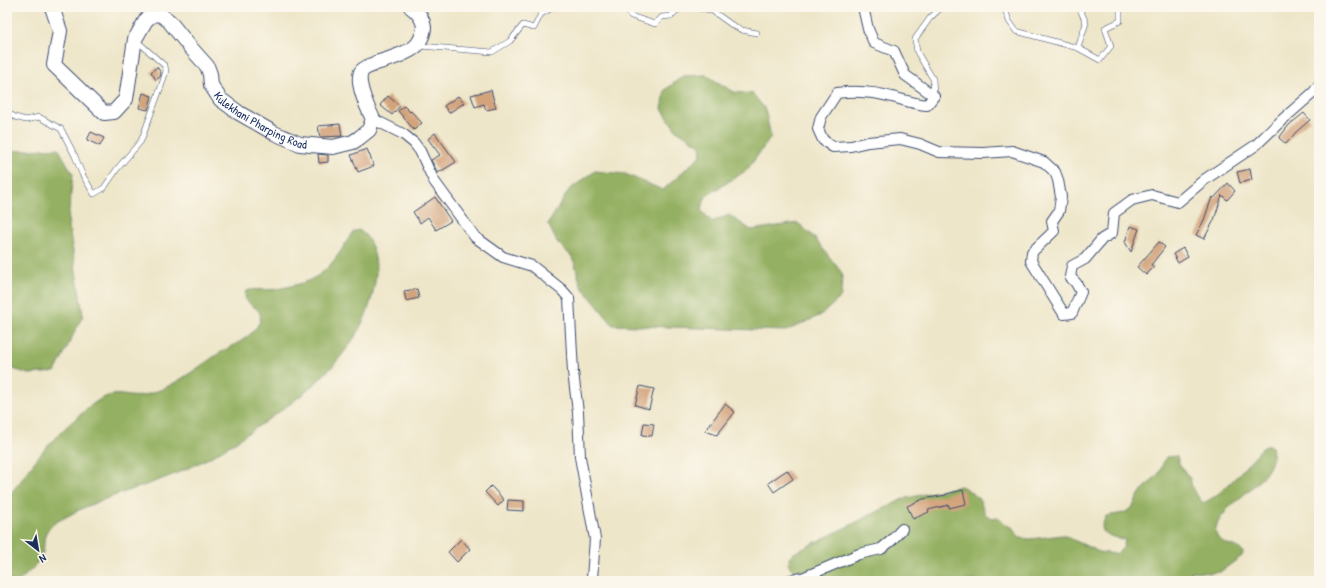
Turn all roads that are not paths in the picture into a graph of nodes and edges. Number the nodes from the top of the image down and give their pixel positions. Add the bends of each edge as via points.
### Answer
1 (52, 7) edge
2 (411, 7) edge
3 (554, 7) edge
4 (559, 7) edge
5 (566, 7) edge
6 (624, 7) edge
7 (688, 7) edge
8 (693, 7) edge
9 (863, 7) edge
10 (942, 7) edge
11 (1000, 7) edge
12 (1079, 7) edge
13 (1120, 7) edge
14 (757, 33) dead end
15 (134, 39) junction
16 (416, 46) junction
17 (1078, 48) junction
18 (1319, 85) edge
19 (934, 96) junction
20 (7, 112) edge
21 (373, 119) junction
22 (902, 529) dead end
23 (590, 581) edge
24 (787, 581) edge

1 - 15 main road, Kulekhani Pharping Road via 60,31 54,65 104,113 114,112 126,98
2 - 16 main road via 417,11 423,22 424,32
3 - 16 lane via 541,14 534,28 523,25 510,41 492,52
4 - 5 lane
6 - 7 lane via 631,16 655,24 662,17 671,16 676,11
8 - 14 lane via 711,10 732,25
9 - 19 street via 874,43 894,52 905,75
10 - 19 lane via 930,18 915,40 918,52 933,79
11 - 17 lane via 1005,9 1016,31
12 - 17 lane via 1086,23
13 - 17 lane via 1120,21 1105,28 1111,46 1100,60
15 - 20 lane via 165,66 166,71 141,141 104,188 94,194 61,129 39,117 26,120
15 - 21 main road, Kulekhani Pharping Road via 146,20 152,15 160,14 207,66 211,85 220,99 268,130 300,144 333,147 353,142 369,130
16 - 21 main road via 364,68 360,74 361,86
18 - 19 street via 1256,145 1204,180 1178,202 1152,195 1132,200 1114,213 1112,233 1102,239 1085,260 1072,266 1070,277 1081,292 1072,312 1064,314 1031,260 1032,252 1054,231 1052,221 1059,211 1061,197 1055,172 1044,162 1012,151 939,152 900,139 833,147 823,140 818,129 821,117 837,93 872,92 914,104 927,105
21 - 23 street via 403,134 414,144 434,181 476,237 503,257 532,266 569,298 580,457 595,539
22 - 24 street via 880,549 859,554 802,578

